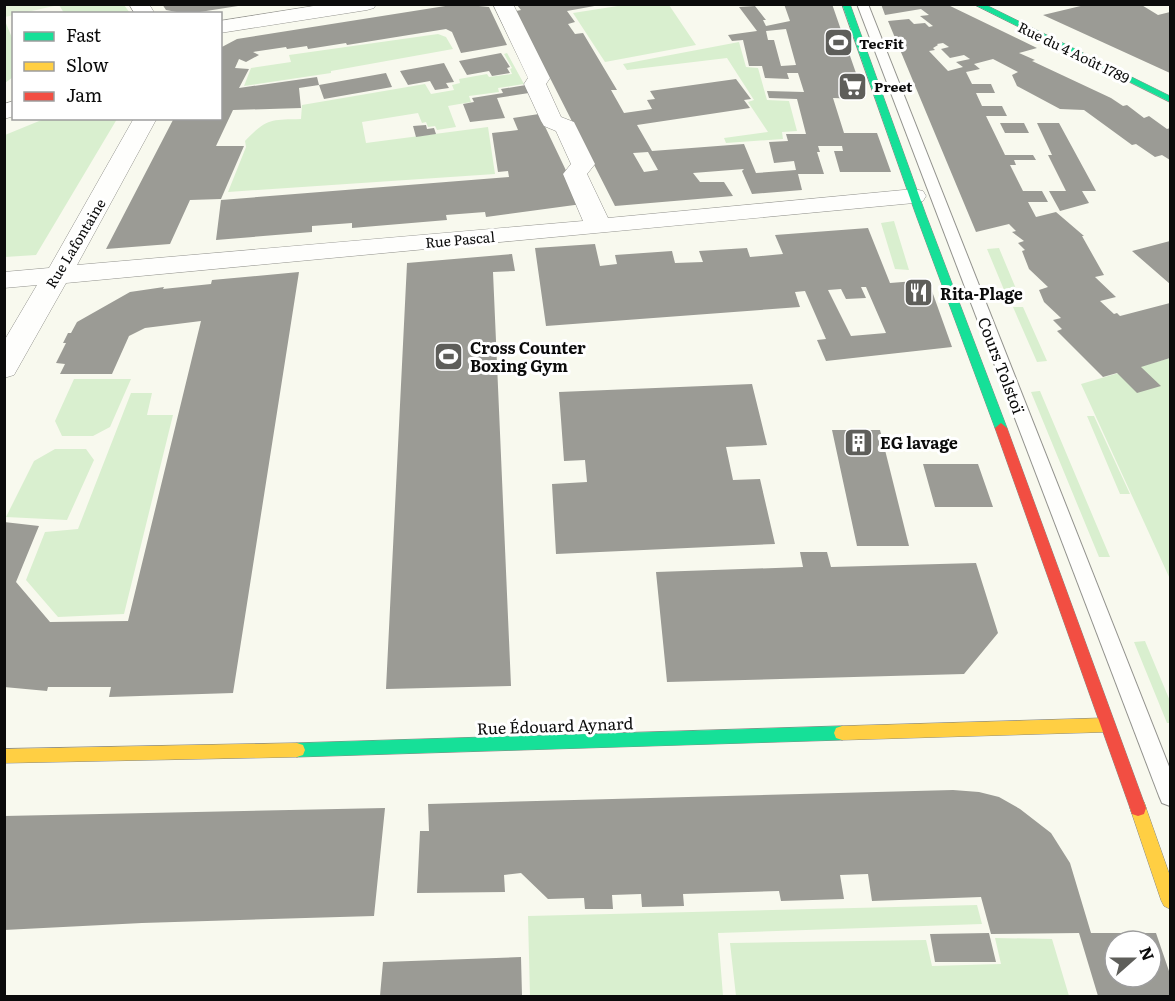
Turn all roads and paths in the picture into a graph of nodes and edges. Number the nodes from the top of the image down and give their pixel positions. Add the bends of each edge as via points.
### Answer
1 (367, 4) edge
2 (503, 4) edge
3 (846, 4) edge
4 (862, 4) edge
5 (977, 4) edge
6 (222, 27) edge
7 (1170, 99) edge
8 (145, 120) edge
9 (914, 196) junction
10 (599, 227) junction
11 (58, 275) junction
12 (4, 279) edge
13 (4, 368) edge
14 (1107, 725) junction
15 (1143, 726) junction
16 (4, 756) edge
17 (1170, 796) edge
18 (1170, 900) edge

1 - 6 street
2 - 10 street via 539,78 534,84 552,121 566,127 584,164 575,174
3 - 9 main road, Cours Tolstoï
4 - 15 lane, Cours Tolstoï
5 - 7 main road, Rue du 4 Août 1789
8 - 11 street, Rue Lafontaine
9 - 10 street, Rue Pascal
9 - 14 main road, Cours Tolstoï via 1056,576
10 - 11 street, Rue Pascal
11 - 12 street, Rue Pascal
11 - 13 street, Rue Lafontaine
14 - 15 lane
14 - 16 main road, Rue Édouard Aynard via 185,754
14 - 18 main road, Cours Tolstoï
15 - 17 lane, Cours Tolstoï

